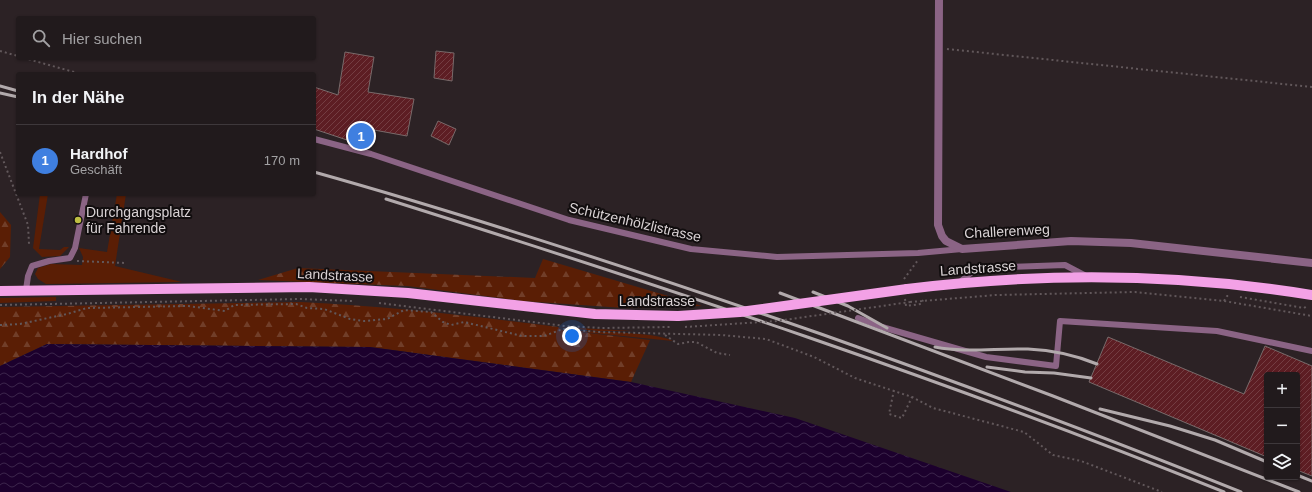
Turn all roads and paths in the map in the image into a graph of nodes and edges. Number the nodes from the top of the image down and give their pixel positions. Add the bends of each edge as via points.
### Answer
1 (939, 0) edge
2 (939, 48) junction
3 (0, 51) edge
4 (16, 55) edge
5 (31, 60) edge
6 (74, 72) edge
7 (1312, 87) edge
8 (316, 140) edge
9 (0, 152) edge
10 (16, 194) edge
11 (17, 196) edge
12 (86, 196) edge
13 (29, 244) dead end
14 (962, 249) junction
15 (918, 253) junction
16 (70, 258) junction
17 (126, 263) dead end
18 (1312, 264) edge
19 (906, 275) dead end
20 (26, 290) junction
21 (0, 291) edge
22 (1312, 295) edge
23 (923, 300) junction
24 (356, 301) dead end
25 (1224, 301) junction
26 (372, 302) dead end
27 (0, 305) edge
28 (906, 306) dead end
29 (1307, 306) dead end
30 (1312, 316) edge
31 (858, 318) dead end
32 (0, 325) edge
33 (640, 328) junction
34 (639, 333) junction
35 (664, 334) junction
36 (1312, 352) edge
37 (730, 355) dead end
38 (894, 390) junction
39 (912, 397) junction
40 (1162, 492) edge

1 - 2 street, Challerenweg
2 - 7 path
2 - 14 street, Challerenweg via 938,225 946,241
3 - 4 path
5 - 6 path
8 - 15 lane, Schützenhölzlistrasse via 371,154 569,220 691,249 777,257
9 - 10 path
11 - 13 path via 28,225
12 - 16 lane via 75,248
14 - 15 lane, Schützenhölzlistrasse
14 - 18 street, Challerenweg via 1071,241 1131,243
15 - 19 path via 916,264
16 - 17 path
16 - 20 lane via 32,266
20 - 21 main road, Landstrasse
20 - 22 main road, Landstrasse, bridge via 309,287 408,293 595,314 678,316 740,312 960,282 1088,277 1205,281
23 - 25 path via 996,295 1135,292
23 - 28 path via 921,304
23 - 33 path, bridge via 777,321 709,327
24 - 27 path via 285,299
25 - 29 path via 1227,296 1234,296 1304,308
25 - 30 path
26 - 33 path via 565,326
31 - 36 lane via 986,357 1056,366 1060,321 1217,331
32 - 34 path via 67,314 86,308 188,306 225,311 234,305 296,304 364,321 387,319 404,310 431,312 451,325 464,322 522,336 544,336 563,329
33 - 34 path
34 - 35 path
35 - 37 path via 678,344 696,342 716,353
35 - 38 path via 766,339 814,357 855,378
38 - 39 path
38 - 39 path via 889,414 902,418
39 - 40 path via 933,408 1024,432 1053,456 1080,461

